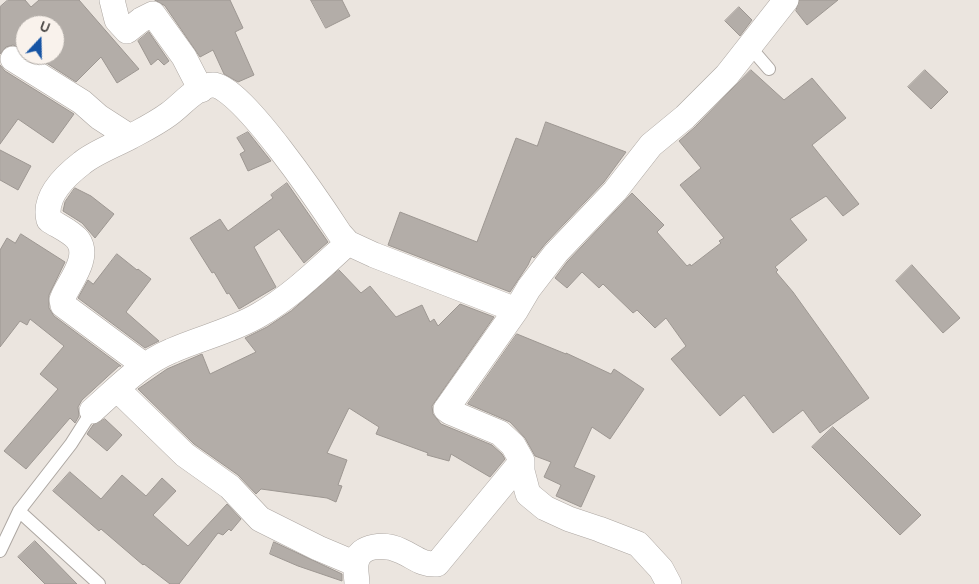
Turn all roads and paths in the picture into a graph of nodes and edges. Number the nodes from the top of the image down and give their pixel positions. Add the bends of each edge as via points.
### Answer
1 (112, 0) edge
2 (786, 0) edge
3 (750, 48) junction
4 (13, 60) edge
5 (769, 69) dead end
6 (201, 90) junction
7 (130, 137) junction
8 (348, 243) junction
9 (516, 310) junction
10 (144, 365) junction
11 (117, 389) junction
12 (92, 411) joint
13 (522, 461) junction
14 (19, 511) junction
15 (0, 551) edge
16 (356, 574) edge
17 (99, 584) edge
18 (669, 584) edge

1 - 6 street via 117,20 127,31 153,14 184,57
2 - 3 street
3 - 5 lane
3 - 9 street via 685,117 651,145 615,191 556,253
4 - 7 street via 82,102
6 - 7 street via 168,115
6 - 8 street via 219,86 249,111
7 - 10 street via 83,162 56,189 47,212 49,220 78,240 82,251 80,264 62,300 63,305
8 - 9 street
8 - 10 street via 260,315 170,351
9 - 13 street via 446,409 500,434 513,445
10 - 11 street
11 - 12 street
11 - 16 street via 185,455 230,487 260,520 318,548
12 - 14 lane
13 - 16 street via 437,564 426,565 393,547 373,547 358,558
13 - 18 street via 528,494 545,508 569,520 638,544 661,569
14 - 15 lane
14 - 17 lane

